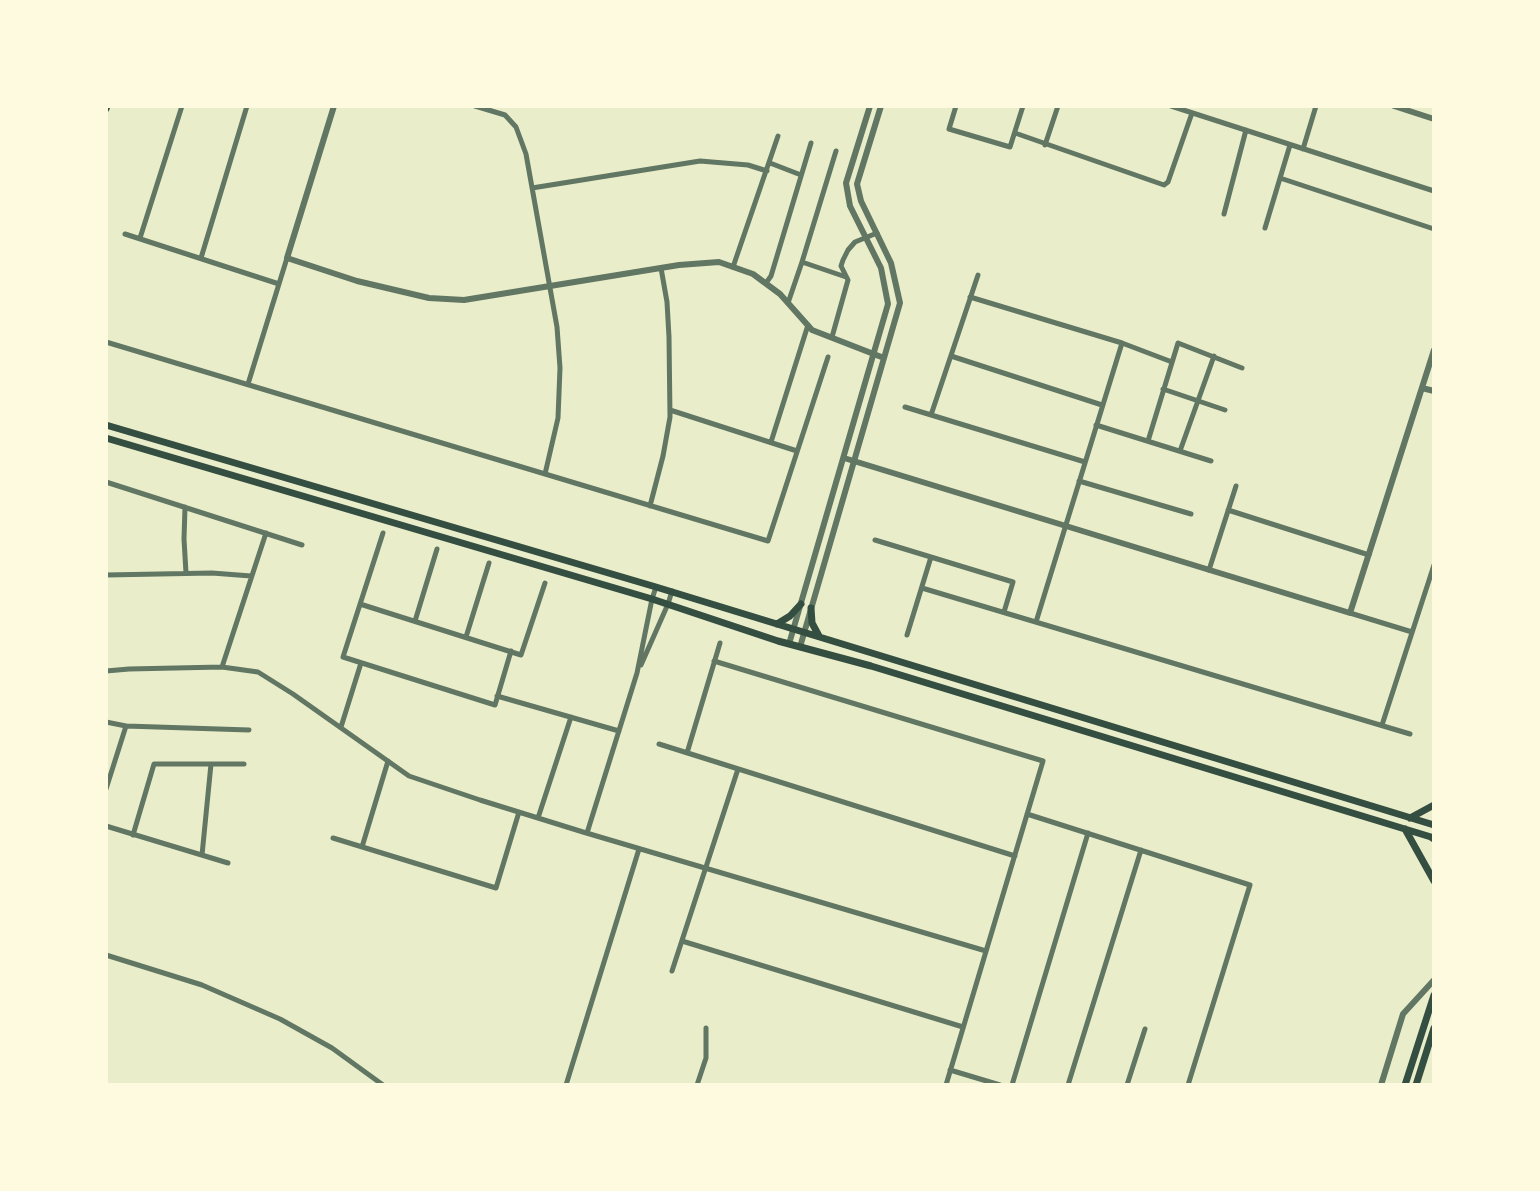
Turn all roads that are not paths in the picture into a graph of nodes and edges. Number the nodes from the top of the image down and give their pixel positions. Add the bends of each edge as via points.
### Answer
1 (182, 106) edge
2 (247, 106) edge
3 (334, 106) edge
4 (475, 106) edge
5 (870, 106) edge
6 (881, 106) edge
7 (956, 106) edge
8 (1023, 106) edge
9 (1058, 106) edge
10 (1171, 106) edge
11 (1316, 106) edge
12 (1394, 106) edge
13 (1192, 113) junction
14 (1434, 119) edge
15 (1246, 130) junction
16 (1015, 133) junction
17 (778, 136) dead end
18 (811, 143) dead end
19 (1045, 145) junction
20 (1290, 145) junction
21 (1303, 149) junction
22 (836, 151) dead end
23 (770, 163) junction
24 (767, 171) junction
25 (801, 175) junction
26 (1280, 178) junction
27 (532, 188) junction
28 (1434, 191) edge
29 (1224, 214) dead end
30 (1265, 228) dead end
31 (1434, 229) edge
32 (877, 233) junction
33 (125, 234) dead end
34 (866, 237) junction
35 (140, 238) junction
36 (201, 258) junction
37 (287, 258) junction
38 (802, 262) junction
39 (733, 267) junction
40 (661, 268) junction
41 (978, 275) dead end
42 (847, 277) junction
43 (766, 283) junction
44 (279, 284) junction
45 (548, 286) junction
46 (970, 297) junction
47 (788, 303) junction
48 (808, 325) junction
49 (832, 337) junction
50 (106, 342) edge
51 (1122, 343) junction
52 (1434, 350) edge
53 (874, 354) junction
54 (951, 356) junction
55 (1214, 356) junction
56 (828, 357) dead end
57 (884, 358) junction
58 (1172, 362) junction
59 (1242, 368) dead end
60 (1431, 373) edge
61 (248, 384) junction
62 (1422, 388) junction
63 (1163, 389) junction
64 (1434, 391) edge
65 (1198, 401) junction
66 (1103, 405) junction
67 (905, 407) dead end
68 (670, 410) junction
69 (1225, 410) dead end
70 (931, 415) junction
71 (106, 425) edge
72 (1096, 425) junction
73 (106, 438) edge
74 (1148, 441) junction
75 (771, 442) junction
76 (797, 451) junction
77 (1180, 451) junction
78 (844, 458) junction
79 (854, 461) junction
80 (1211, 461) dead end
81 (1085, 462) junction
82 (545, 474) junction
83 (1079, 481) junction
84 (106, 482) edge
85 (1236, 486) dead end
86 (650, 506) junction
87 (185, 507) junction
88 (1228, 510) junction
89 (1191, 514) dead end
90 (1065, 526) junction
91 (266, 533) junction
92 (383, 533) dead end
93 (875, 540) dead end
94 (302, 545) dead end
95 (437, 549) dead end
96 (1369, 555) junction
97 (931, 557) junction
98 (489, 563) dead end
99 (1434, 565) edge
100 (1209, 570) junction
101 (186, 573) junction
102 (106, 575) edge
103 (251, 576) junction
104 (545, 583) dead end
105 (656, 587) junction
106 (922, 588) junction
107 (672, 591) junction
108 (652, 599) junction
109 (360, 604) junction
110 (668, 604) junction
111 (801, 604) junction
112 (811, 608) junction
113 (1004, 612) junction
114 (1350, 613) junction
115 (415, 621) junction
116 (1036, 622) junction
117 (777, 624) junction
118 (794, 629) junction
119 (804, 632) junction
120 (1412, 632) junction
121 (907, 635) dead end
122 (819, 636) junction
123 (466, 637) junction
124 (720, 643) dead end
125 (789, 644) junction
126 (800, 647) junction
127 (511, 651) junction
128 (714, 661) junction
129 (361, 663) junction
130 (222, 667) junction
131 (106, 671) edge
132 (637, 673) junction
133 (497, 696) junction
134 (571, 717) junction
135 (106, 722) edge
136 (1382, 725) junction
137 (126, 726) junction
138 (341, 727) junction
139 (249, 730) dead end
140 (619, 731) junction
141 (1410, 734) dead end
142 (659, 744) dead end
143 (687, 753) junction
144 (388, 761) junction
145 (211, 764) junction
146 (244, 764) dead end
147 (738, 769) junction
148 (106, 789) edge
149 (1434, 805) edge
150 (519, 812) junction
151 (1027, 814) junction
152 (538, 818) junction
153 (1410, 818) junction
154 (1434, 825) edge
155 (106, 826) edge
156 (1405, 829) junction
157 (587, 833) junction
158 (1088, 833) junction
159 (133, 835) junction
160 (333, 838) dead end
161 (1434, 839) edge
162 (362, 847) junction
163 (639, 849) junction
164 (1141, 850) junction
165 (202, 855) junction
166 (1015, 856) junction
167 (228, 863) dead end
168 (705, 868) junction
169 (1434, 881) edge
170 (682, 941) junction
171 (986, 951) junction
172 (106, 955) edge
173 (672, 971) dead end
174 (1434, 980) edge
175 (1434, 995) edge
176 (963, 1027) junction
177 (706, 1028) dead end
178 (1434, 1028) edge
179 (1145, 1029) dead end
180 (950, 1070) junction
181 (383, 1085) edge
182 (566, 1085) edge
183 (697, 1085) edge
184 (946, 1085) edge
185 (1000, 1085) edge
186 (1012, 1085) edge
187 (1068, 1085) edge
188 (1127, 1085) edge
189 (1188, 1085) edge
190 (1381, 1085) edge
191 (1405, 1085) edge
192 (1416, 1085) edge

1 - 35 street
2 - 36 street
3 - 37 street
4 - 27 street via 505,115 516,127
5 - 34 street via 846,183 850,206
6 - 32 street via 857,184
7 - 16 street via 949,129 1010,147
8 - 16 street
9 - 19 street
10 - 13 street
11 - 21 street
12 - 14 street
13 - 15 street
13 - 19 street via 1164,185
15 - 20 street
15 - 29 street
16 - 19 street
17 - 23 street
18 - 25 street
20 - 21 street
20 - 26 street
21 - 28 street
22 - 38 street
23 - 24 street
23 - 25 street
24 - 27 street via 700,161
24 - 39 street
25 - 43 street
26 - 30 street
26 - 31 street
27 - 45 street
32 - 34 street
32 - 57 street via 900,303
33 - 35 street
34 - 42 street via 848,250 841,266
34 - 53 street via 881,268 888,304
35 - 36 street
36 - 44 street
37 - 44 street
37 - 45 street via 429,298 464,300
38 - 42 street
38 - 47 street
39 - 40 street via 719,262
39 - 43 street
40 - 45 street
40 - 68 street
41 - 46 street
42 - 49 street
43 - 47 street
44 - 61 street
45 - 82 street via 560,368 558,418
46 - 51 street
46 - 54 street
47 - 48 street
48 - 49 street
48 - 75 street
49 - 53 street
50 - 61 street
51 - 58 street
51 - 66 street
52 - 60 street
53 - 57 street
53 - 78 street
54 - 66 street
54 - 70 street
55 - 58 street via 1178,343
55 - 59 street
55 - 65 street
56 - 76 street
57 - 79 street
58 - 63 street
60 - 62 street
61 - 82 street
62 - 64 street
62 - 96 street
63 - 65 street
63 - 74 street
65 - 69 street
65 - 77 street
66 - 72 street
67 - 70 street
68 - 75 street
68 - 86 street
70 - 81 street
71 - 105 main road
72 - 74 street
72 - 81 street
73 - 108 main road
74 - 77 street
75 - 76 street
76 - 86 street via 768,541
77 - 80 street
78 - 79 street
78 - 111 street
79 - 90 street
79 - 112 street
81 - 83 street
82 - 86 street
83 - 89 street
83 - 90 street
84 - 87 street
85 - 88 street
87 - 91 street
87 - 101 street
88 - 96 street
88 - 100 street
90 - 100 street
90 - 116 street
91 - 94 street
91 - 103 street
92 - 109 street
93 - 97 street
95 - 115 street
96 - 114 street
97 - 106 street
97 - 113 street via 1013,582
98 - 123 street
99 - 120 street
100 - 114 street
101 - 102 street
101 - 103 street
103 - 130 street
104 - 127 street via 521,655
105 - 107 main road
105 - 108 street
106 - 113 street
106 - 121 street
107 - 110 street
107 - 117 main road
108 - 110 main road
108 - 132 street
109 - 115 street
109 - 129 street via 343,657
110 - 125 main road
110 - 132 street
111 - 117 main road
111 - 118 street
112 - 119 street
112 - 122 main road
113 - 116 street
114 - 120 street
115 - 123 street
116 - 136 street
117 - 118 main road
118 - 119 main road
118 - 125 street
119 - 122 main road
119 - 126 street
120 - 136 street
122 - 153 main road
123 - 127 street
124 - 128 street
125 - 126 main road
126 - 156 main road
127 - 133 street
128 - 143 street
128 - 151 street via 1043,761
129 - 133 street via 495,705
129 - 138 street
130 - 131 street
130 - 138 street via 258,672
132 - 140 street
133 - 134 street
134 - 140 street
134 - 152 street
135 - 137 street
136 - 141 street
137 - 139 street
137 - 148 street
138 - 144 street
140 - 157 street
142 - 143 street
143 - 147 street
144 - 150 street via 409,776
144 - 162 street
145 - 146 street
145 - 159 street via 154,764
145 - 165 street
147 - 166 street
147 - 168 street
149 - 153 main road
150 - 152 street
150 - 162 street via 496,888
151 - 158 street
151 - 166 street
152 - 157 street
153 - 154 main road
155 - 159 street
156 - 161 main road
156 - 169 main road
157 - 163 street
158 - 164 street
158 - 186 street
159 - 165 street
160 - 162 street
163 - 168 street
163 - 182 street
164 - 187 street
164 - 189 street via 1250,885
165 - 167 street
166 - 171 street
168 - 170 street
168 - 171 street
170 - 173 street
170 - 176 street
171 - 176 street
172 - 181 street via 202,985 280,1019
174 - 190 street via 1403,1014
175 - 191 main road
176 - 180 street
177 - 183 street via 706,1058
178 - 192 main road
179 - 188 street
180 - 184 street
180 - 185 street

